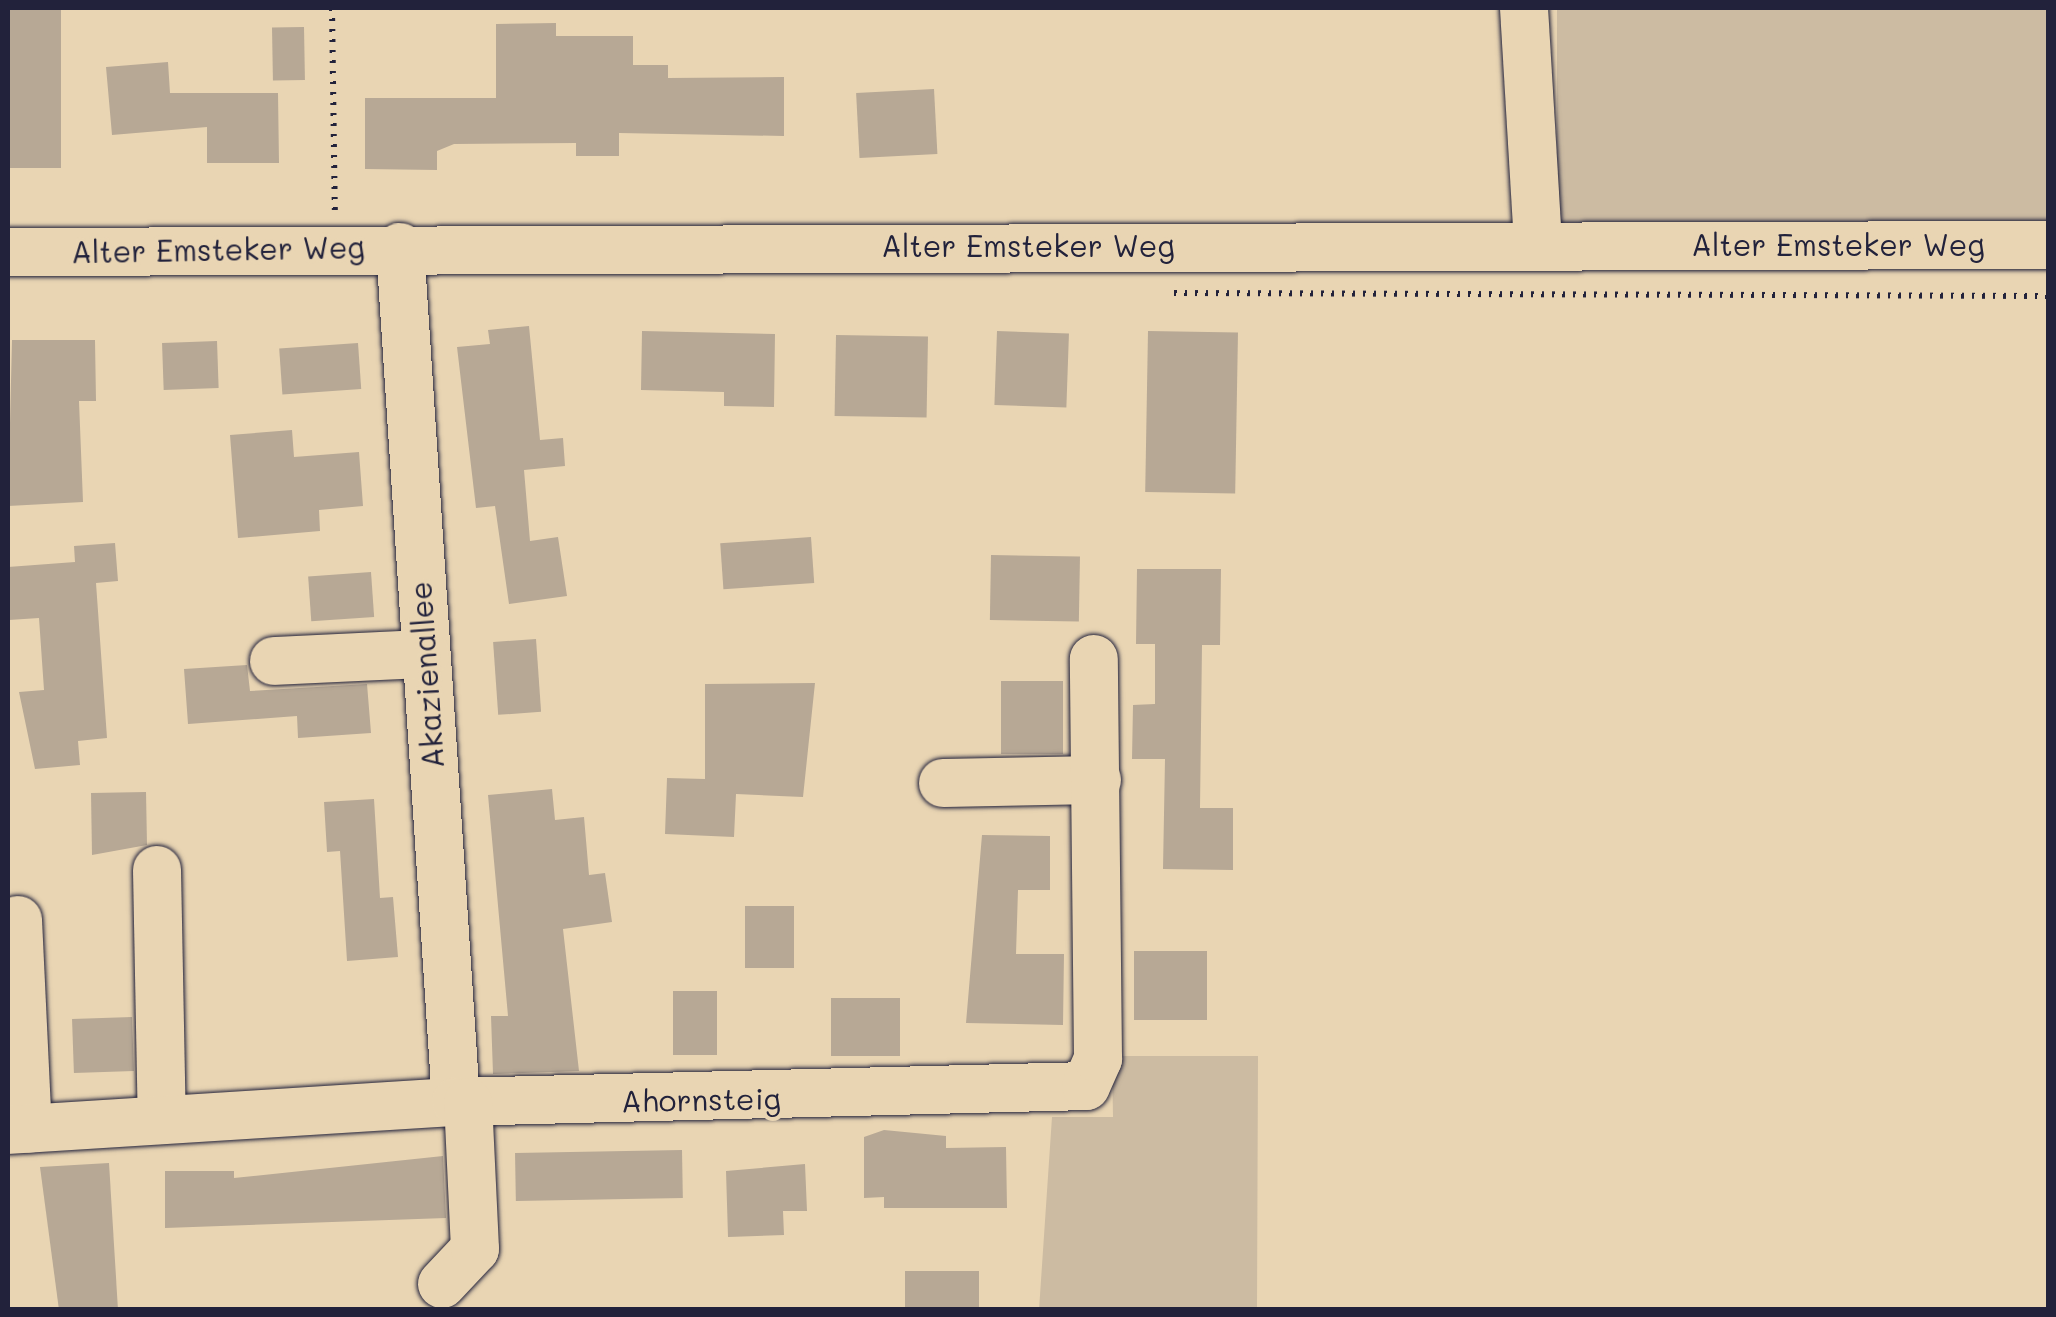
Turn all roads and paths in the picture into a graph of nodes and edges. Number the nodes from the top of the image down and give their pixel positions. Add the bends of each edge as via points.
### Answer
1 (332, 8) edge
2 (1524, 8) edge
3 (1538, 244) junction
4 (2048, 245) edge
5 (400, 247) junction
6 (334, 248) junction
7 (8, 252) edge
8 (1169, 293) dead end
9 (2048, 296) edge
10 (425, 654) junction
11 (1094, 659) dead end
12 (274, 662) dead end
13 (1097, 780) junction
14 (943, 783) dead end
15 (157, 870) dead end
16 (18, 920) dead end
17 (462, 1102) junction
18 (162, 1120) junction
19 (18, 1129) edge
20 (442, 1284) dead end

1 - 6 path
2 - 3 street
3 - 4 street, Alter Emsteker Weg
3 - 5 street, Alter Emsteker Weg
5 - 6 street, Alter Emsteker Weg
5 - 10 street, Akazienallee
6 - 7 street, Alter Emsteker Weg
8 - 9 path
10 - 12 street
10 - 17 street, Akazienallee
11 - 13 street, Ahornsteig
13 - 14 street
13 - 17 street, Ahornsteig via 1098,1059 1086,1086
15 - 18 street
16 - 19 street
17 - 18 street, Ahornsteig
17 - 20 street, Akazienallee via 475,1249
18 - 19 street, Ahornsteig

